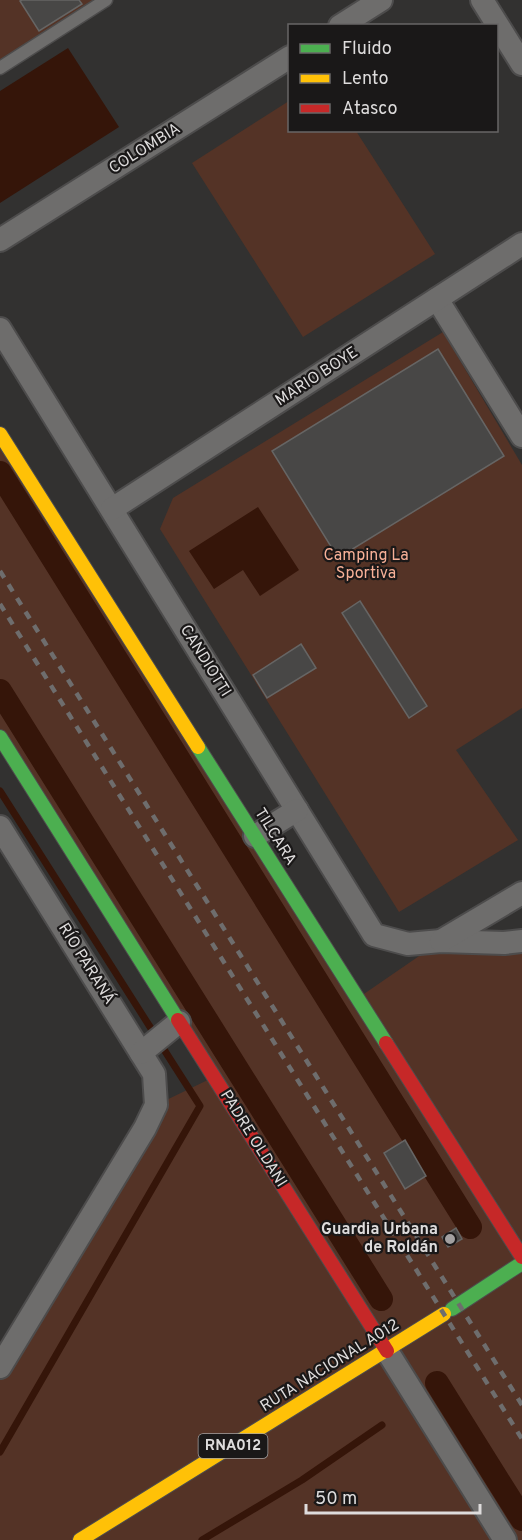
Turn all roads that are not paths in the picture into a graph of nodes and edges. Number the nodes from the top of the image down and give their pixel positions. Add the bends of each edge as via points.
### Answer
1 (106, 0) edge
2 (381, 0) edge
3 (482, 0) edge
4 (343, 24) edge
5 (497, 24) edge
6 (498, 26) edge
7 (288, 58) edge
8 (522, 64) edge
9 (0, 68) edge
10 (0, 240) edge
11 (522, 244) edge
12 (437, 299) junction
13 (0, 329) edge
14 (0, 434) edge
15 (522, 436) edge
16 (112, 509) junction
17 (0, 738) edge
18 (297, 810) junction
19 (255, 836) junction
20 (4, 840) edge
21 (522, 893) edge
22 (441, 940) junction
23 (522, 941) edge
24 (179, 1022) junction
25 (141, 1053) junction
26 (522, 1257) edge
27 (522, 1263) edge
28 (387, 1351) junction
29 (0, 1367) edge
30 (80, 1540) edge
31 (505, 1540) edge

1 - 9 lane
2 - 4 street
3 - 5 street
6 - 8 street
7 - 10 street, COLOMBIA
11 - 12 street, MARIO BOYE
12 - 15 street
12 - 16 street, MARIO BOYE
13 - 16 street, CANDIOTTI
14 - 19 main road, TILCARA
16 - 18 street, CANDIOTTI
17 - 24 main road, PADRE OLDANI
18 - 19 street
18 - 22 street, CANDIOTTI via 374,935 408,944
19 - 26 main road, TILCARA
20 - 25 street, RÍO PARANÁ
21 - 22 street
22 - 23 street
24 - 25 street
24 - 28 main road, PADRE OLDANI
25 - 29 street, RÍO PARANÁ via 154,1074 156,1105 146,1128
27 - 28 main road, RUTA NACIONAL A012 / RNA012
28 - 30 main road, RUTA NACIONAL A012 / RNA012
28 - 31 street, PADRE OLDANI

